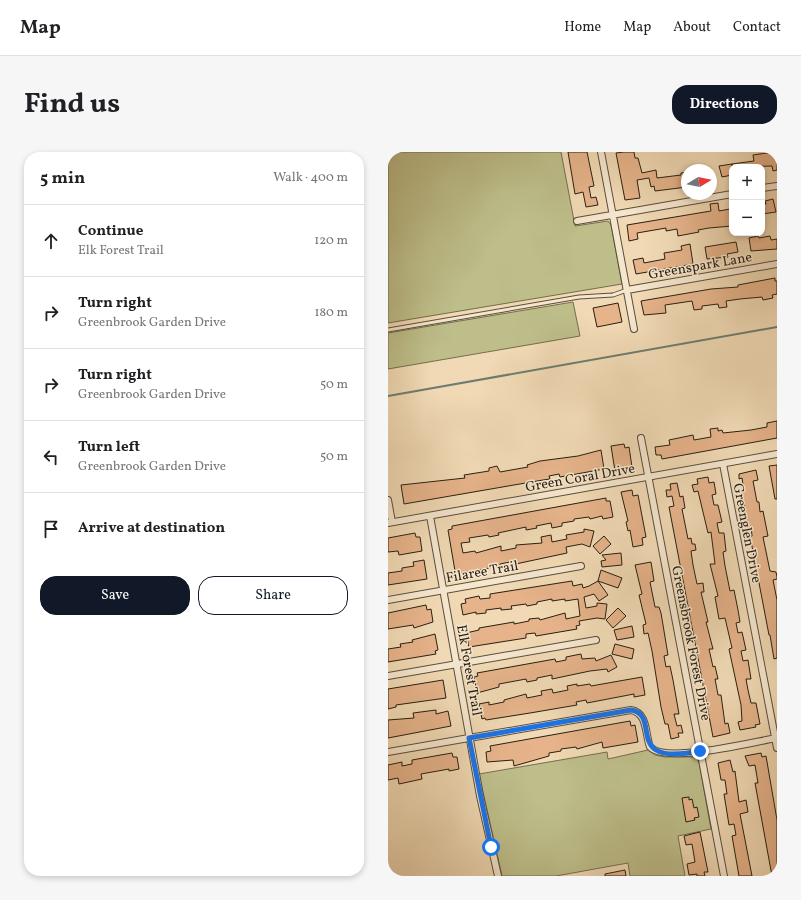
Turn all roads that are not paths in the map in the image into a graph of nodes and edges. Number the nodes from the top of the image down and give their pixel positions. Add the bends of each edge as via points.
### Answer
1 (601, 152) edge
2 (777, 186) edge
3 (765, 188) edge
4 (729, 195) edge
5 (613, 214) junction
6 (577, 221) dead end
7 (777, 264) edge
8 (627, 290) junction
9 (634, 329) dead end
10 (388, 330) edge
11 (641, 438) dead end
12 (777, 454) edge
13 (723, 464) junction
14 (648, 477) junction
15 (388, 500) edge
16 (430, 516) junction
17 (390, 522) edge
18 (581, 566) dead end
19 (444, 590) junction
20 (388, 600) edge
21 (596, 640) dead end
22 (456, 664) junction
23 (388, 676) edge
24 (469, 738) junction
25 (776, 738) edge
26 (777, 748) edge
27 (700, 751) junction
28 (388, 752) edge
29 (498, 876) edge
30 (724, 876) edge

1 - 5 street
2 - 3 street
4 - 5 street
5 - 6 street
5 - 8 street
7 - 8 street, Greenspark Lane
8 - 9 street
8 - 10 lane via 613,295 579,297
11 - 14 street, Greensbrook Forest Drive
12 - 13 street, Green Coral Drive
13 - 14 street, Green Coral Drive
13 - 25 street, Greenglen Drive
14 - 16 street, Green Coral Drive
14 - 27 street, Greensbrook Forest Drive
15 - 17 street
16 - 17 street, Green Coral Drive
16 - 19 street, Elk Forest Trail
18 - 19 street, Filaree Trail
19 - 20 street, Filaree Trail
19 - 22 street, Elk Forest Trail
21 - 22 street
22 - 23 street
22 - 24 street, Elk Forest Trail
24 - 27 street via 631,710 638,712 643,718 653,750 676,755
24 - 28 street
24 - 29 street, Elk Forest Trail
25 - 26 street, Greenglen Drive
25 - 27 street
27 - 30 street, Greensbrook Forest Drive

